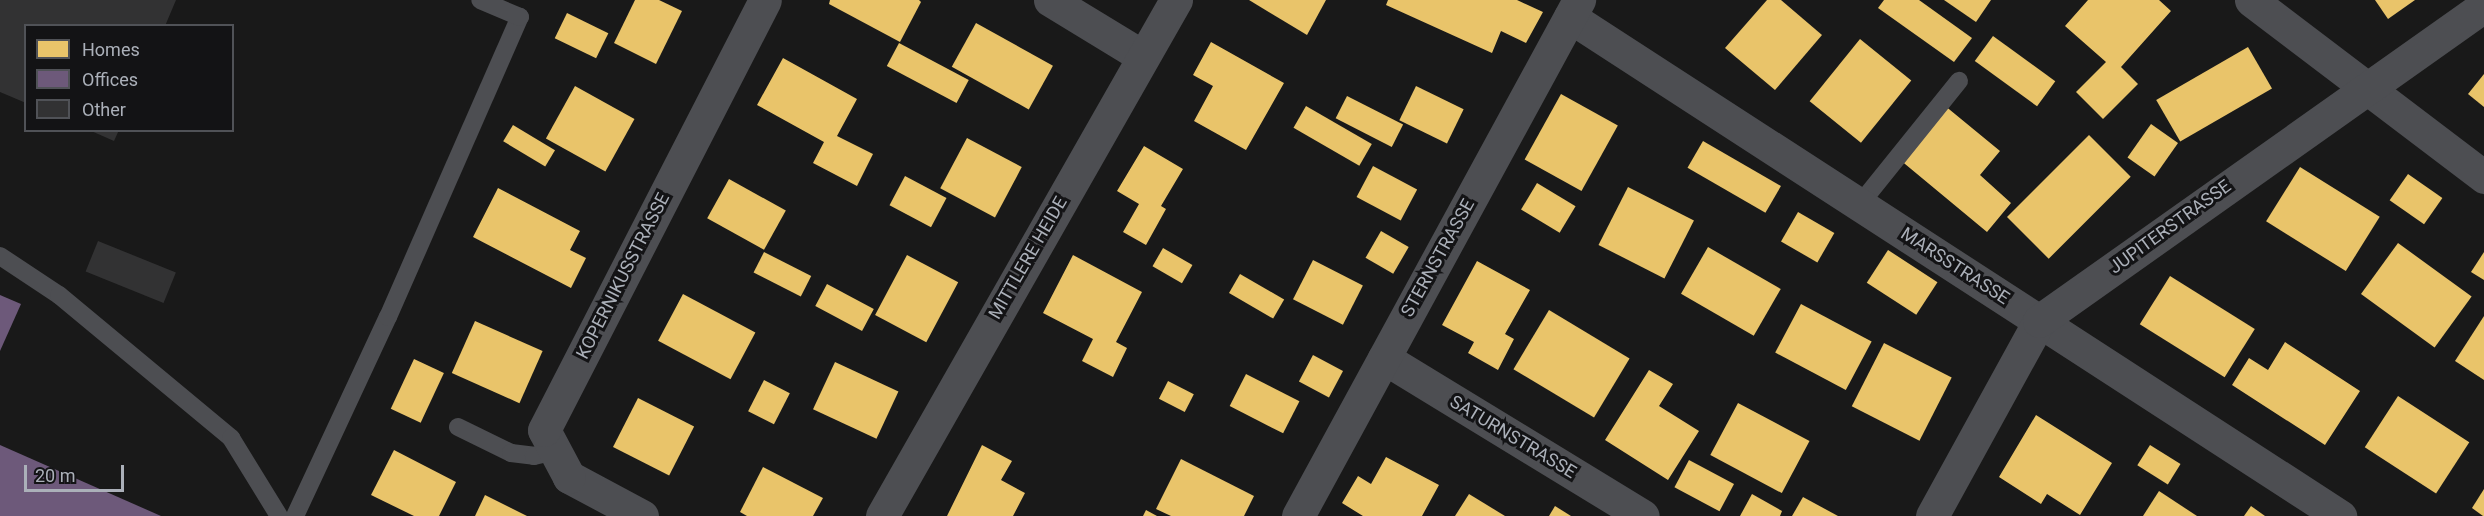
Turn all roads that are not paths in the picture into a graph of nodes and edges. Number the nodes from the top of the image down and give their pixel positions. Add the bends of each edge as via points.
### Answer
1 (480, 0) edge
2 (765, 0) edge
3 (1050, 0) edge
4 (1176, 0) edge
5 (2251, 0) edge
6 (2484, 6) edge
7 (1575, 8) edge
8 (1142, 56) junction
9 (1959, 81) dead end
10 (2367, 86) junction
11 (2484, 177) edge
12 (1860, 204) junction
13 (0, 255) edge
14 (2039, 321) junction
15 (1384, 358) junction
16 (458, 428) dead end
17 (555, 451) junction
18 (279, 516) edge
19 (295, 516) edge
20 (642, 516) edge
21 (882, 516) edge
22 (1298, 516) edge
23 (1643, 516) edge
24 (1932, 516) edge
25 (2340, 516) edge

1 - 19 lane via 520,17
2 - 17 street, KOPERNIKUSSTRASSE via 544,430
3 - 8 street
4 - 8 street, MITTLERE HEIDE
5 - 10 street
6 - 10 street, JUPITERSTRASSE
7 - 12 street, MARSSTRASSE
7 - 15 street, STERNSTRASSE
8 - 21 street, MITTLERE HEIDE
9 - 12 lane
10 - 11 street
10 - 14 street, JUPITERSTRASSE
12 - 14 street, MARSSTRASSE
13 - 18 lane via 59,295 231,438
14 - 24 street, JUPITERSTRASSE
14 - 25 street, MARSSTRASSE
15 - 22 street, STERNSTRASSE
15 - 23 street, SATURNSTRASSE
16 - 17 lane via 511,453 534,456
17 - 20 street, KOPERNIKUSSTRASSE via 568,477

